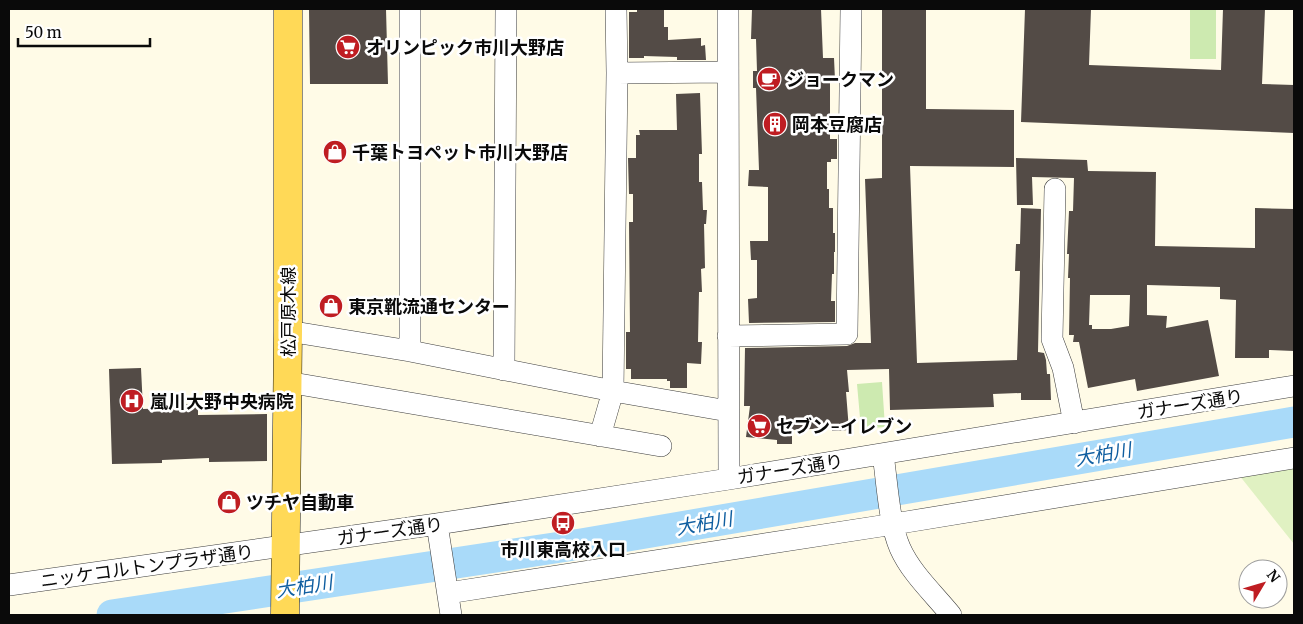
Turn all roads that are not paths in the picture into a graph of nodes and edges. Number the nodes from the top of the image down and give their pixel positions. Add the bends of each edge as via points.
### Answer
1 (288, 9) edge
2 (410, 9) edge
3 (506, 9) edge
4 (616, 9) edge
5 (728, 9) edge
6 (851, 9) edge
7 (728, 72) junction
8 (617, 73) junction
9 (1053, 189) dead end
10 (288, 331) junction
11 (728, 336) junction
12 (410, 351) junction
13 (504, 370) junction
14 (287, 382) junction
15 (1294, 386) edge
16 (613, 391) junction
17 (728, 412) junction
18 (1074, 423) junction
19 (600, 436) junction
20 (661, 446) dead end
21 (883, 454) junction
22 (1294, 458) edge
23 (729, 479) junction
24 (437, 524) junction
25 (894, 524) junction
26 (285, 555) junction
27 (9, 585) edge
28 (448, 593) junction
29 (285, 613) edge
30 (451, 615) edge
31 (951, 615) edge

1 - 10 main road, 松戸原木線
2 - 12 street
3 - 13 street
4 - 8 street
5 - 7 street
6 - 11 street via 847,334
7 - 8 street
7 - 11 street
8 - 16 street
9 - 18 street via 1052,339
10 - 12 street
10 - 14 main road, 松戸原木線
11 - 17 street
12 - 13 street
13 - 16 street
14 - 19 street
14 - 26 main road, 松戸原木線
15 - 18 street, ガナーズ通り
16 - 17 street
16 - 19 street
17 - 23 street
18 - 21 street, ガナーズ通り
19 - 20 street
21 - 23 street, ガナーズ通り
21 - 25 street
22 - 25 street
23 - 24 street, ガナーズ通り
24 - 26 street, ガナーズ通り
24 - 28 street
25 - 28 street
25 - 31 street via 900,547 910,565
26 - 27 street, ニッケコルトンプラザ通り
26 - 29 main road, 松戸原木線
28 - 30 street

